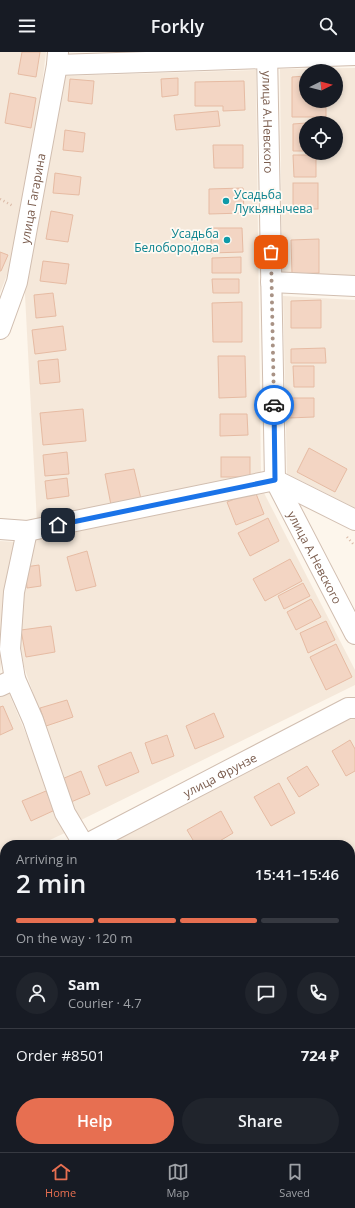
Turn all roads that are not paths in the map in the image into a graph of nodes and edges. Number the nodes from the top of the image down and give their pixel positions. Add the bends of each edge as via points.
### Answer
1 (267, 55) edge
2 (355, 55) edge
3 (58, 59) edge
4 (272, 282) junction
5 (355, 286) edge
6 (0, 329) edge
7 (275, 480) junction
8 (355, 520) edge
9 (0, 529) edge
10 (27, 532) junction
11 (355, 634) edge
12 (7, 683) edge
13 (355, 708) edge
14 (81, 840) edge
15 (94, 840) edge

1 - 2 street
1 - 3 street
1 - 4 street, улица А.Невского
3 - 6 street, улица Гагарина via 18,282
4 - 5 street
4 - 7 street, улица А.Невского
7 - 8 street, улица А.Невского
7 - 10 street
7 - 11 street, улица А.Невского
9 - 10 street
10 - 12 street via 14,592
12 - 14 street via 33,720 64,813
13 - 15 street, улица Фрунзе via 348,708

